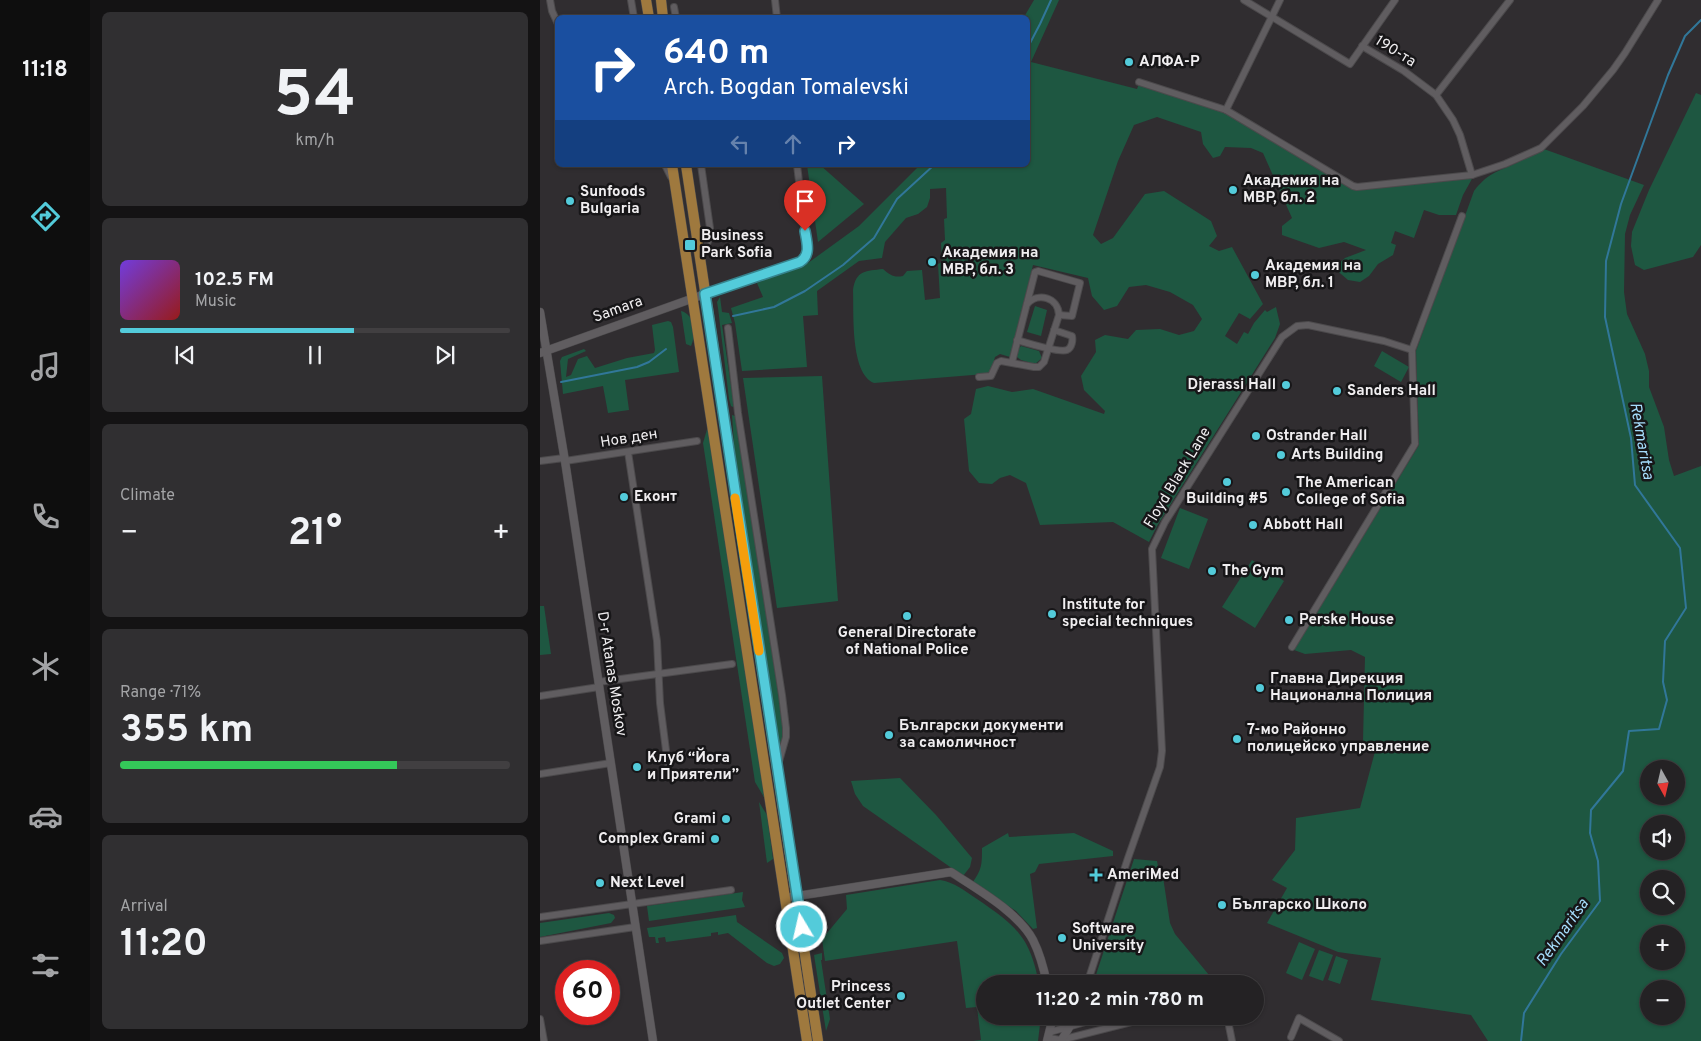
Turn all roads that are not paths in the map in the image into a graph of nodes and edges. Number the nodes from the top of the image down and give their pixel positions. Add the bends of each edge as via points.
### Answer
1 (550, 0) edge
2 (631, 0) edge
3 (646, 0) edge
4 (661, 0) edge
5 (775, 0) edge
6 (1244, 0) edge
7 (1280, 0) edge
8 (1395, 0) edge
9 (1510, 0) edge
10 (1658, 0) edge
11 (674, 7) dead end
12 (634, 15) edge
13 (648, 15) edge
14 (663, 15) edge
15 (675, 15) edge
16 (777, 15) edge
17 (1272, 17) junction
18 (555, 18) edge
19 (1362, 46) junction
20 (1139, 82) dead end
21 (1436, 94) junction
22 (1226, 110) junction
23 (666, 167) edge
24 (672, 167) edge
25 (686, 167) edge
26 (701, 167) edge
27 (797, 167) edge
28 (1472, 175) junction
29 (676, 188) junction
30 (1462, 216) dead end
31 (700, 262) junction
32 (705, 294) junction
33 (694, 298) junction
34 (1026, 304) junction
35 (540, 312) edge
36 (1059, 314) junction
37 (728, 328) dead end
38 (1054, 330) junction
39 (1018, 340) junction
40 (1049, 348) junction
41 (1412, 350) junction
42 (543, 352) edge
43 (1012, 362) junction
44 (979, 377) dead end
45 (697, 441) dead end
46 (628, 452) junction
47 (565, 460) junction
48 (540, 461) edge
49 (1292, 647) dead end
50 (732, 664) dead end
51 (658, 674) junction
52 (598, 685) junction
53 (540, 696) edge
54 (611, 763) junction
55 (668, 766) dead end
56 (777, 771) junction
57 (540, 774) edge
58 (731, 890) dead end
59 (797, 896) junction
60 (785, 898) junction
61 (632, 904) junction
62 (540, 917) edge
63 (636, 927) junction
64 (540, 942) edge
65 (1045, 975) edge
66 (1090, 975) edge
67 (540, 1019) edge
68 (1053, 1025) edge
69 (1074, 1025) edge
70 (1119, 1025) edge
71 (1229, 1025) edge
72 (1070, 1026) junction
73 (1076, 1036) junction
74 (1291, 1036) dead end
75 (1054, 1039) edge
76 (544, 1041) edge
77 (653, 1041) edge
78 (807, 1041) edge
79 (818, 1041) edge
80 (1232, 1041) edge
81 (1339, 1041) edge

1 - 18 street
2 - 12 street
3 - 13 main road
4 - 14 main road
5 - 16 street
6 - 17 street, 190-та
7 - 17 street
8 - 19 street
9 - 21 street
10 - 28 street via 1612,70 1583,106 1541,148
11 - 15 street
17 - 19 street, 190-та via 1350,64
17 - 22 street
19 - 21 street, 190-та
20 - 22 street
21 - 28 street, 190-та via 1460,135
22 - 28 street via 1353,186
23 - 29 street
24 - 29 main road
25 - 31 main road
26 - 31 street via 710,228
27 - 32 street via 806,258
29 - 33 main road
30 - 41 street
31 - 32 main road
32 - 33 street, Samara
32 - 56 main road
33 - 42 street, Samara
33 - 60 main road
34 - 36 street via 1038,297 1050,300 1056,303
34 - 36 street via 1035,272 1077,281 1080,286 1073,314 1069,317
34 - 39 street
35 - 42 street, D-r Atanas Moskov
36 - 38 street
37 - 56 street via 786,728
38 - 40 street
38 - 40 street via 1069,334 1072,340 1066,351
39 - 40 street
39 - 43 street
40 - 43 street via 1039,366
41 - 49 street via 1415,444
41 - 66 street, Floyd Black Lane via 1308,325 1297,326 1282,337 1165,522 1152,549 1162,751 1160,767
42 - 47 street, D-r Atanas Moskov
43 - 44 street via 1001,361 991,376
45 - 46 street, Нов ден
46 - 47 street, Нов ден
46 - 51 street via 657,641
47 - 48 street, Нов ден
47 - 52 street, D-r Atanas Moskov
50 - 51 street
51 - 52 street
51 - 55 street
52 - 53 street
52 - 54 street, D-r Atanas Moskov
54 - 57 street
54 - 61 street, D-r Atanas Moskov
56 - 59 main road
58 - 61 street
59 - 60 street
59 - 65 street via 950,872 1007,911 1024,927 1033,939
59 - 79 main road
60 - 78 main road
61 - 62 street
61 - 63 street, D-r Atanas Moskov
63 - 64 street
63 - 77 street, D-r Atanas Moskov
67 - 76 street
68 - 75 street
69 - 72 street
70 - 73 street
71 - 80 street
72 - 73 street via 1070,1034
72 - 75 street
72 - 75 street
73 - 75 street
74 - 81 street via 1299,1018

